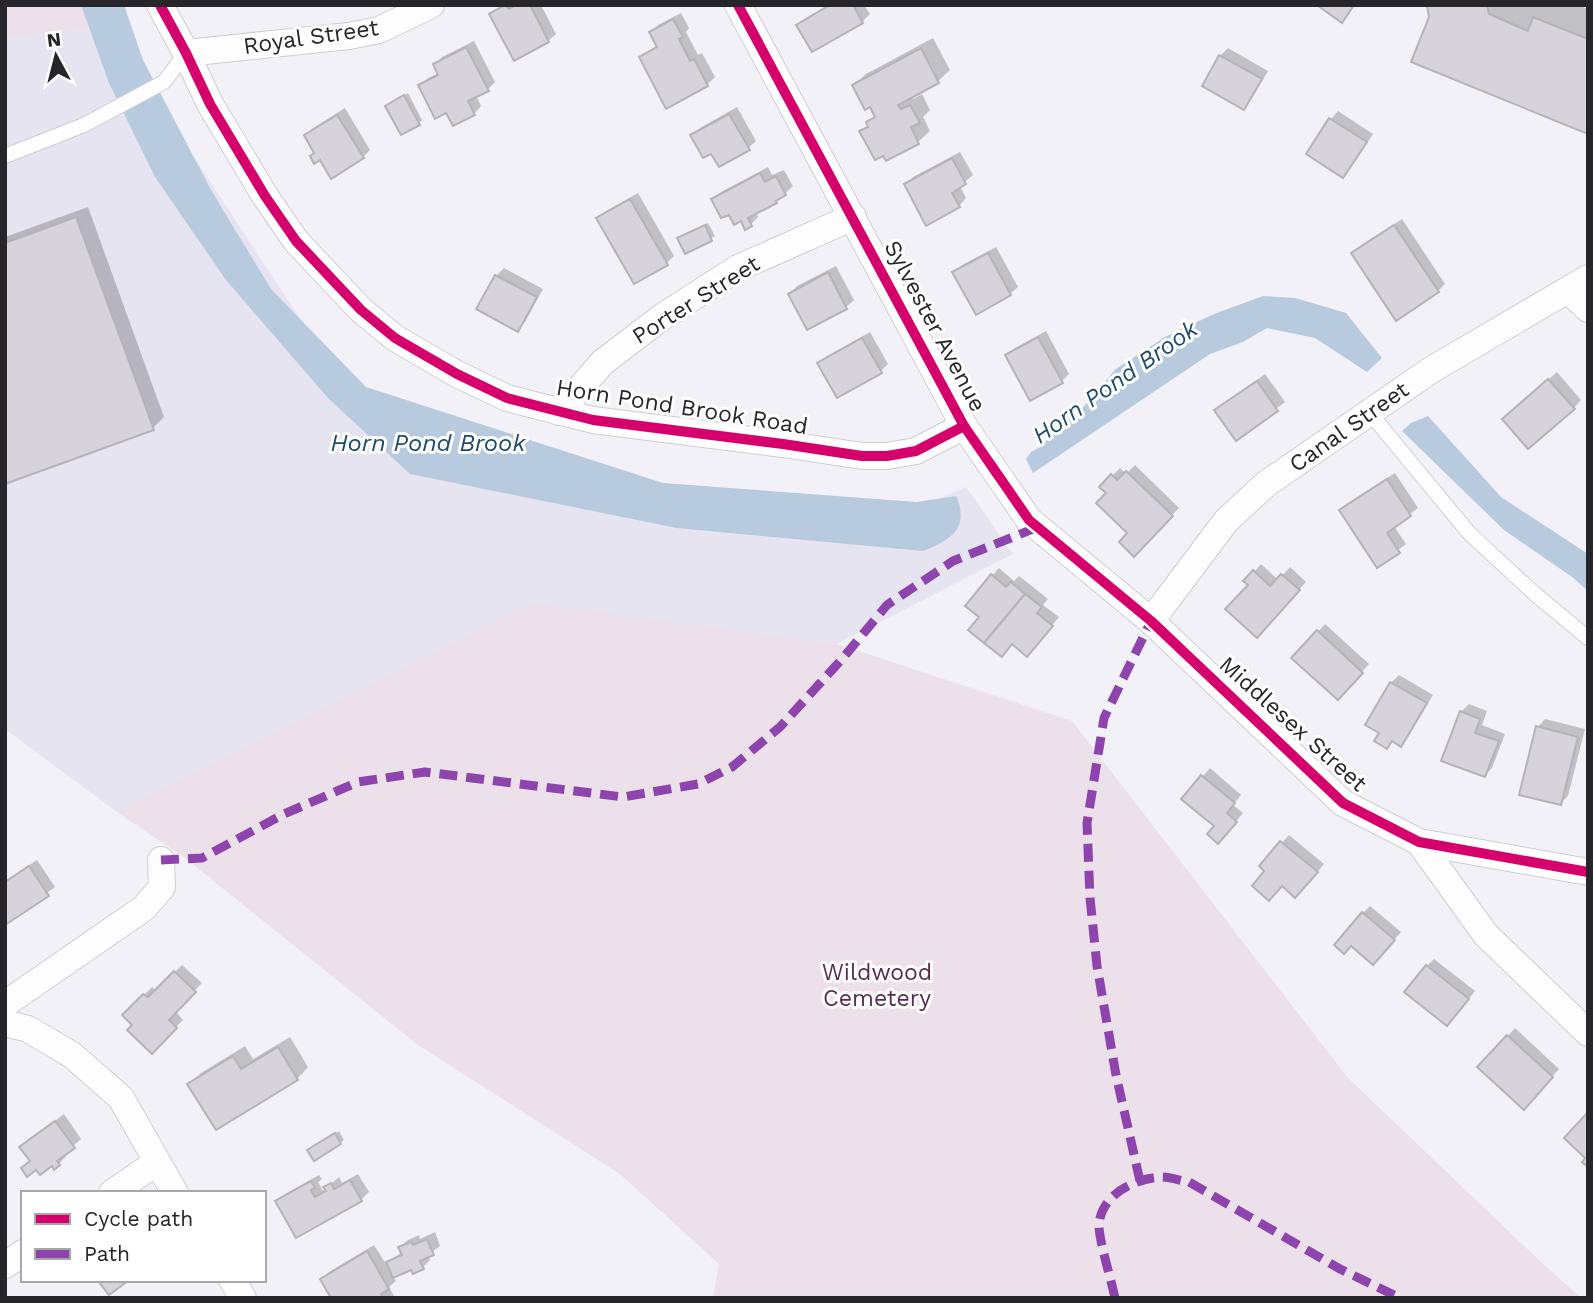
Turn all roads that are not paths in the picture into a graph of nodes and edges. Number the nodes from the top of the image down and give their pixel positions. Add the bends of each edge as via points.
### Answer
1 (160, 5) edge
2 (431, 5) edge
3 (738, 5) edge
4 (186, 53) junction
5 (5, 156) edge
6 (853, 217) junction
7 (1578, 284) edge
8 (1588, 309) edge
9 (559, 412) junction
10 (1369, 412) junction
11 (964, 426) junction
12 (1151, 621) junction
13 (1588, 638) edge
14 (1419, 842) junction
15 (161, 860) dead end
16 (1588, 872) edge
17 (5, 1004) edge
18 (5, 1023) edge
19 (1588, 1032) edge
20 (157, 1163) junction
21 (115, 1191) edge
22 (174, 1191) edge
23 (21, 1254) edge
24 (5, 1265) edge
25 (233, 1282) edge
26 (243, 1298) edge

1 - 4 street, Horn Pond Brook Road
2 - 4 street, Royal Street via 379,30 349,36
3 - 6 street, Sylvester Avenue
4 - 5 lane via 164,82 84,125
4 - 9 street, Horn Pond Brook Road via 210,104 265,196 296,241 361,310 394,338 457,374 507,398
6 - 9 street, Porter Street via 738,268 662,317 603,362
6 - 11 street, Sylvester Avenue
7 - 8 street
7 - 10 street, Canal Street
9 - 11 street, Horn Pond Brook Road via 862,457 916,451
10 - 12 street, Canal Street via 1266,484 1226,521
10 - 13 lane via 1469,533
11 - 12 street, Sylvester Avenue via 1029,520
12 - 14 street, Middlesex Street via 1342,803
14 - 16 street
14 - 19 street, Middlesex Street via 1486,935
15 - 17 street via 162,887 144,908
18 - 20 street via 28,1029 72,1055 121,1098
20 - 21 street
20 - 22 street
23 - 24 street
25 - 26 street

